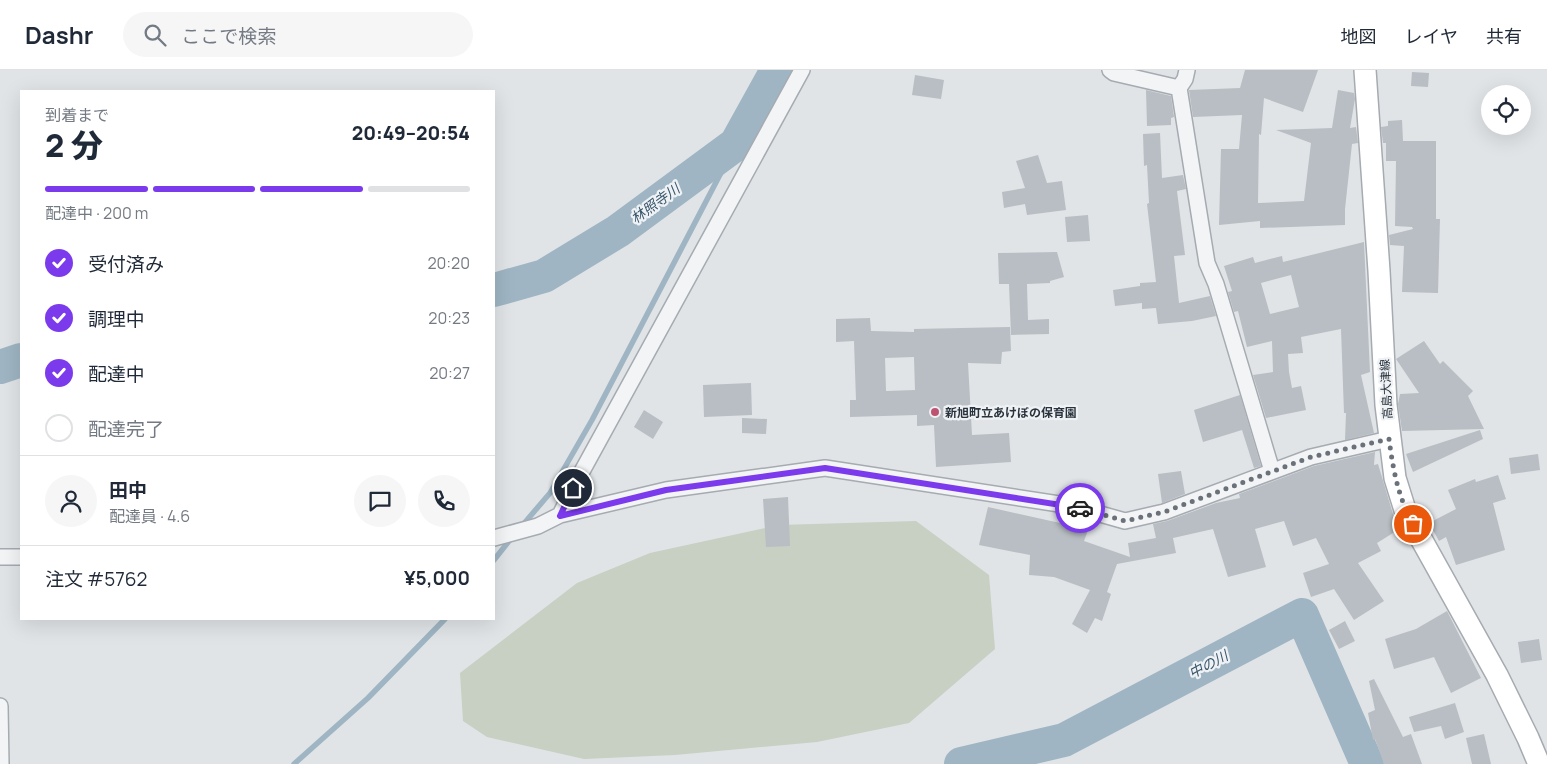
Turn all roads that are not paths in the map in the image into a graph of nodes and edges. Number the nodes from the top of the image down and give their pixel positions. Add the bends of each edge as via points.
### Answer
1 (802, 70) edge
2 (1110, 70) edge
3 (1188, 70) edge
4 (1365, 70) edge
5 (1179, 88) junction
6 (1389, 439) junction
7 (1272, 471) junction
8 (560, 516) junction
9 (499, 536) edge
10 (0, 557) edge
11 (20, 557) edge
12 (0, 706) edge
13 (1541, 759) edge
14 (1, 764) edge

1 - 8 street
2 - 5 street
3 - 5 street
4 - 6 main road, 高島大津線
5 - 7 street via 1207,263
6 - 7 street via 1311,457
6 - 13 main road, 高島大津線 via 1395,478 1405,510
7 - 8 street via 1164,512 1125,521 1072,506 825,468 666,490
8 - 9 street via 538,526
10 - 11 street
12 - 14 street

